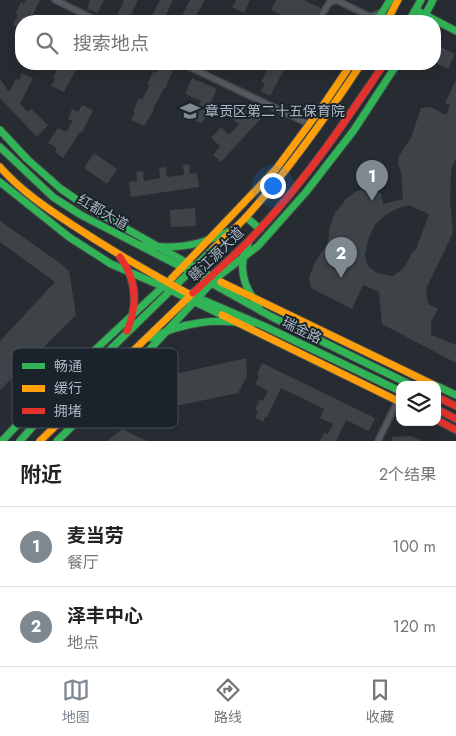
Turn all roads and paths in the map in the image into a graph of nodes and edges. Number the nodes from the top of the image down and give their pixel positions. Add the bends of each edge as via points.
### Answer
1 (55, 0) edge
2 (395, 0) edge
3 (421, 0) edge
4 (433, 0) edge
5 (416, 10) junction
6 (382, 12) junction
7 (86, 15) edge
8 (322, 15) edge
9 (367, 15) edge
10 (374, 15) edge
11 (380, 15) edge
12 (389, 15) edge
13 (413, 15) edge
14 (421, 15) edge
15 (426, 15) edge
16 (441, 25) edge
17 (456, 31) edge
18 (196, 70) edge
19 (343, 70) edge
20 (357, 70) edge
21 (380, 70) edge
22 (393, 70) edge
23 (309, 124) junction
24 (0, 130) edge
25 (0, 147) edge
26 (0, 167) edge
27 (1, 186) edge
28 (244, 219) junction
29 (259, 230) junction
30 (125, 239) junction
31 (209, 241) junction
32 (160, 248) junction
33 (118, 255) junction
34 (243, 256) junction
35 (184, 266) junction
36 (192, 270) junction
37 (129, 271) junction
38 (211, 280) junction
39 (170, 286) junction
40 (251, 297) junction
41 (192, 298) junction
42 (133, 315) junction
43 (272, 316) junction
44 (232, 321) junction
45 (266, 327) junction
46 (166, 331) junction
47 (122, 338) junction
48 (143, 343) junction
49 (97, 348) edge
50 (112, 348) edge
51 (138, 348) edge
52 (150, 348) edge
53 (403, 381) edge
54 (426, 381) edge
55 (441, 388) edge
56 (396, 389) edge
57 (456, 396) edge
58 (396, 399) edge
59 (441, 399) edge
60 (396, 406) edge
61 (456, 406) edge
62 (441, 412) edge
63 (456, 419) edge
64 (441, 422) edge
65 (14, 428) edge
66 (31, 428) edge
67 (52, 428) edge
68 (71, 428) edge
69 (456, 430) edge
70 (2, 441) edge
71 (20, 441) edge
72 (40, 441) edge
73 (57, 441) edge
74 (378, 441) edge

1 - 7 street
2 - 6 main road
2 - 12 main road
3 - 5 main road
4 - 15 main road
5 - 13 main road
5 - 14 main road
6 - 10 street
6 - 11 main road
8 - 9 street via 329,3 336,0
16 - 17 main road
18 - 23 street
19 - 23 main road
20 - 28 main road, 赣江源大道 via 330,111
21 - 29 main road, 赣江源大道 via 343,124
22 - 34 main road via 354,130 306,192 258,246
23 - 31 main road via 276,169
24 - 32 main road via 26,159 61,189
25 - 30 main road, 红都大道 via 53,197
26 - 33 main road, 红都大道 via 45,206
27 - 37 main road via 69,237
28 - 29 main road
28 - 31 main road
28 - 36 main road, 赣江源大道
29 - 34 main road
29 - 38 main road, 赣江源大道
30 - 32 main road
30 - 35 main road, 红都大道
31 - 32 main road via 185,247
31 - 35 main road
32 - 35 main road
33 - 37 main road
33 - 39 main road, 红都大道
34 - 38 main road
34 - 40 main road via 242,278
35 - 36 main road, 红都大道
35 - 39 main road
36 - 38 main road, 红都大道
36 - 39 main road, 赣江源大道
37 - 39 main road
37 - 42 main road via 135,294
38 - 40 main road
38 - 41 main road, 赣江源大道
38 - 43 main road, 瑞金路
39 - 41 main road, 红都大道
39 - 42 main road
39 - 47 main road, 赣江源大道
40 - 43 main road
40 - 54 main road
41 - 44 main road
41 - 45 main road, 瑞金路
41 - 46 main road
41 - 48 main road, 赣江源大道
42 - 47 main road
42 - 49 main road
43 - 53 main road, 瑞金路
44 - 45 main road
44 - 46 main road via 195,322
44 - 58 main road
45 - 56 main road, 瑞金路
46 - 48 main road
46 - 52 main road
47 - 50 main road, 赣江源大道
48 - 51 main road, 赣江源大道
55 - 57 main road
59 - 61 main road
60 - 74 street
62 - 63 main road
64 - 69 main road
65 - 70 main road
66 - 71 main road, 赣江源大道
67 - 72 main road, 赣江源大道
68 - 73 main road

